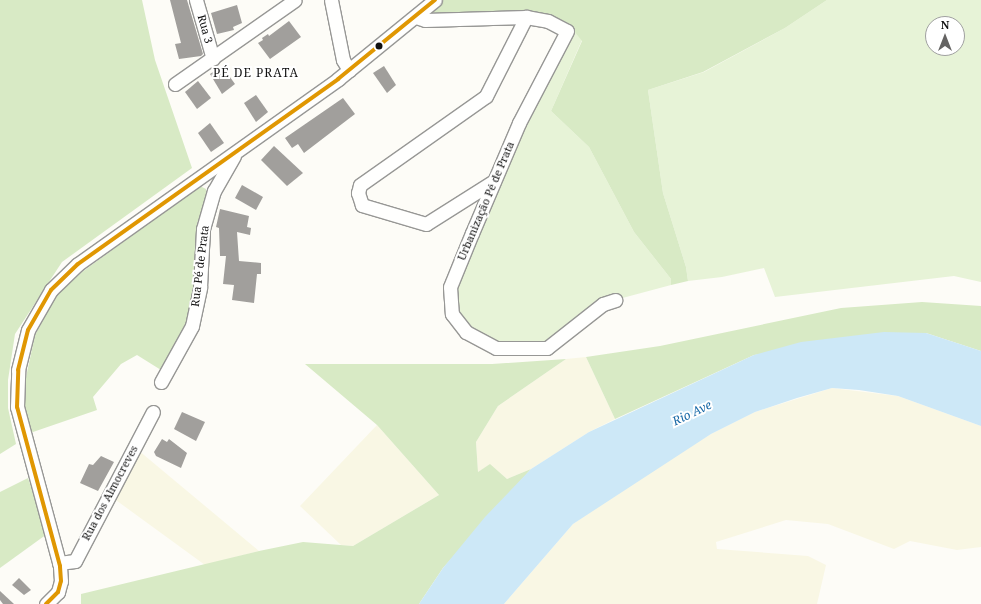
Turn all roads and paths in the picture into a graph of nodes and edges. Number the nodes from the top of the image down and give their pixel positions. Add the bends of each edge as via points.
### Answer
1 (196, 0) edge
2 (332, 0) edge
3 (293, 1) edge
4 (431, 4) edge
5 (416, 17) junction
6 (526, 17) junction
7 (446, 19) junction
8 (213, 59) junction
9 (349, 70) junction
10 (175, 84) dead end
11 (240, 148) junction
12 (200, 176) junction
13 (494, 181) junction
14 (214, 190) junction
15 (466, 198) junction
16 (480, 214) junction
17 (615, 300) dead end
18 (161, 382) dead end
19 (153, 412) dead end
20 (59, 563) junction
21 (46, 604) edge

1 - 8 street, Rua 3
2 - 9 street via 343,60
3 - 8 street
4 - 5 street, Rua Pé de Prata
4 - 7 street
5 - 7 street, Urbanização Pé de Prata via 425,20
5 - 9 street, Rua Pé de Prata
6 - 7 street, Urbanização Pé de Prata
6 - 13 street, Urbanização Pé de Prata via 548,21 567,31 519,123
6 - 15 street via 486,96 360,185 358,193 362,205 426,224
8 - 10 street
9 - 11 street, Rua Pé de Prata
11 - 12 street, Rua Pé de Prata
11 - 14 street, Rua Pé de Prata
12 - 14 street via 210,181
12 - 20 street, Rua Pé de Prata via 78,264 51,290 28,330 18,370 17,407
13 - 15 street
13 - 16 street, Urbanização Pé de Prata
14 - 18 street, Rua Pé de Prata via 203,229 200,288 192,326
15 - 16 street via 475,204
16 - 17 street, Urbanização Pé de Prata via 450,287 452,314 466,332 496,348 547,348 602,304
19 - 20 street, Rua dos Almocreves via 75,561
20 - 21 street, Rua Pé de Prata via 61,581 58,592

